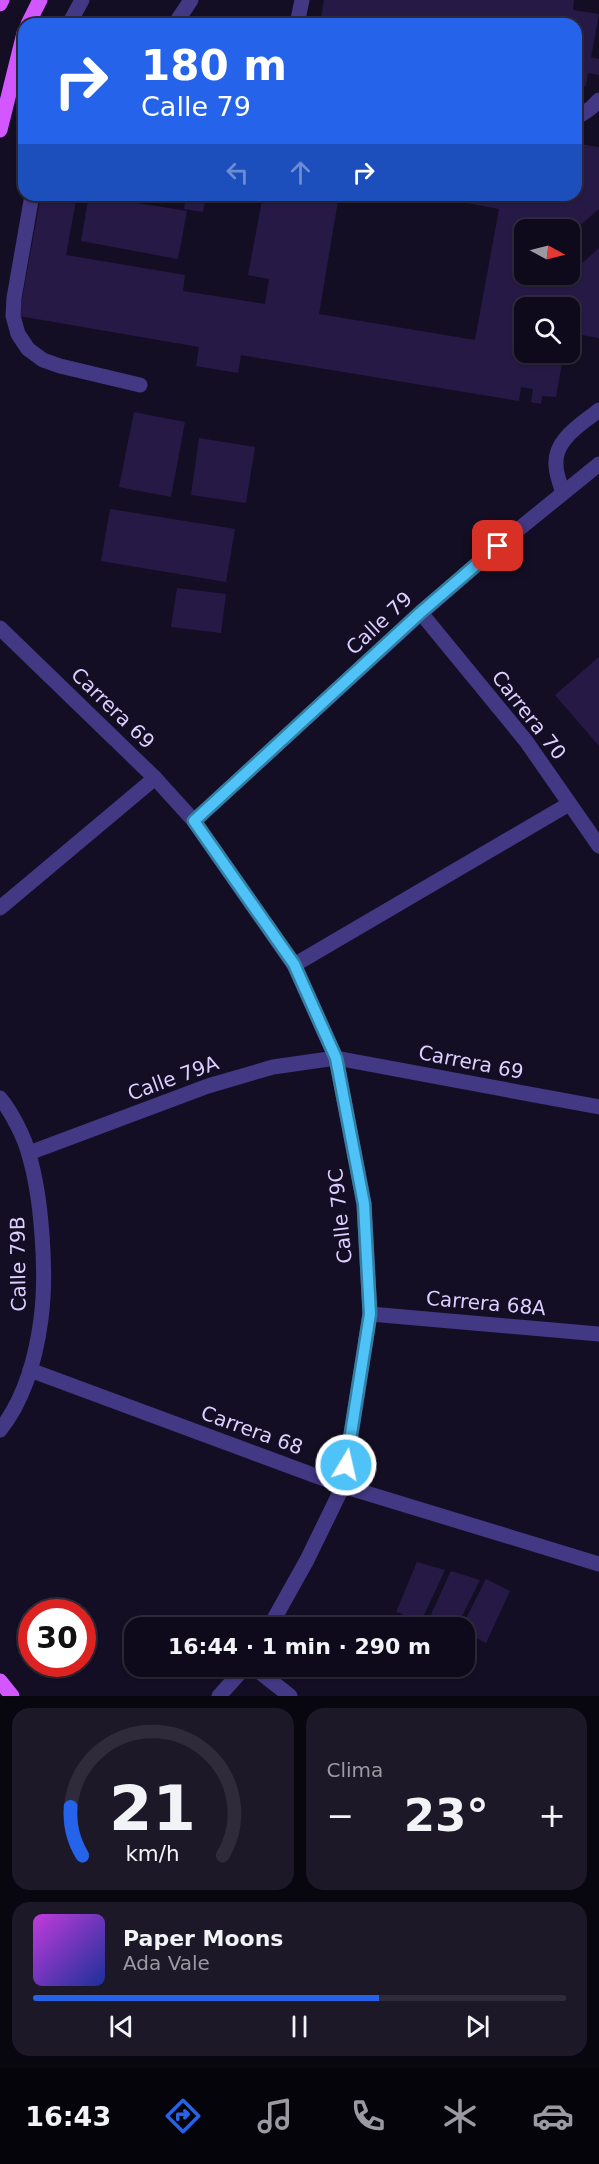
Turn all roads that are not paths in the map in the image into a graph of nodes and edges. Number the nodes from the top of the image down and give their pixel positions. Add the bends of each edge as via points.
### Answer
1 (40, 0) edge
2 (82, 0) edge
3 (191, 0) edge
4 (302, 0) edge
5 (31, 18) edge
6 (72, 18) edge
7 (179, 18) edge
8 (298, 18) edge
9 (18, 57) edge
10 (599, 100) edge
11 (582, 114) edge
12 (0, 130) edge
13 (31, 201) edge
14 (140, 385) dead end
15 (599, 410) edge
16 (599, 464) edge
17 (563, 493) junction
18 (420, 613) junction
19 (0, 628) edge
20 (155, 778) junction
21 (568, 804) junction
22 (194, 821) junction
23 (599, 846) edge
24 (0, 908) edge
25 (294, 964) junction
26 (336, 1058) junction
27 (0, 1098) edge
28 (599, 1107) edge
29 (29, 1153) junction
30 (370, 1314) junction
31 (599, 1334) edge
32 (30, 1370) junction
33 (0, 1430) edge
34 (343, 1486) junction
35 (599, 1564) edge
36 (275, 1617) edge
37 (236, 1677) edge
38 (266, 1677) edge
39 (0, 1681) edge
40 (12, 1696) edge
41 (219, 1696) edge
42 (290, 1696) edge

1 - 5 main road
2 - 6 street
3 - 7 street
4 - 8 street
9 - 12 main road
10 - 11 street
13 - 14 street via 14,298 18,334 28,349 43,360
15 - 17 street via 569,434 558,449 555,467
16 - 17 street, Calle 79
17 - 18 street, Calle 79
18 - 21 street, Carrera 70 via 526,741
18 - 22 street, Calle 79
19 - 20 street, Carrera 69
20 - 22 street, Carrera 69
20 - 24 street
21 - 23 street, Carrera 70
21 - 25 street
22 - 25 street, Calle 79C
25 - 26 street, Calle 79C
26 - 28 street, Carrera 69
26 - 29 street, Calle 79A via 273,1067 208,1086
26 - 30 street, Calle 79C via 364,1204
27 - 29 street, Calle 79B
29 - 32 street, Calle 79B via 38,1198 42,1258 41,1318
30 - 31 street, Carrera 68A
30 - 34 street, Calle 79C
32 - 33 street, Calle 79B via 12,1414
32 - 34 street, Carrera 68
34 - 35 street, Carrera 68
34 - 36 street, Calle 79C
37 - 41 street
38 - 42 street
39 - 40 main road

